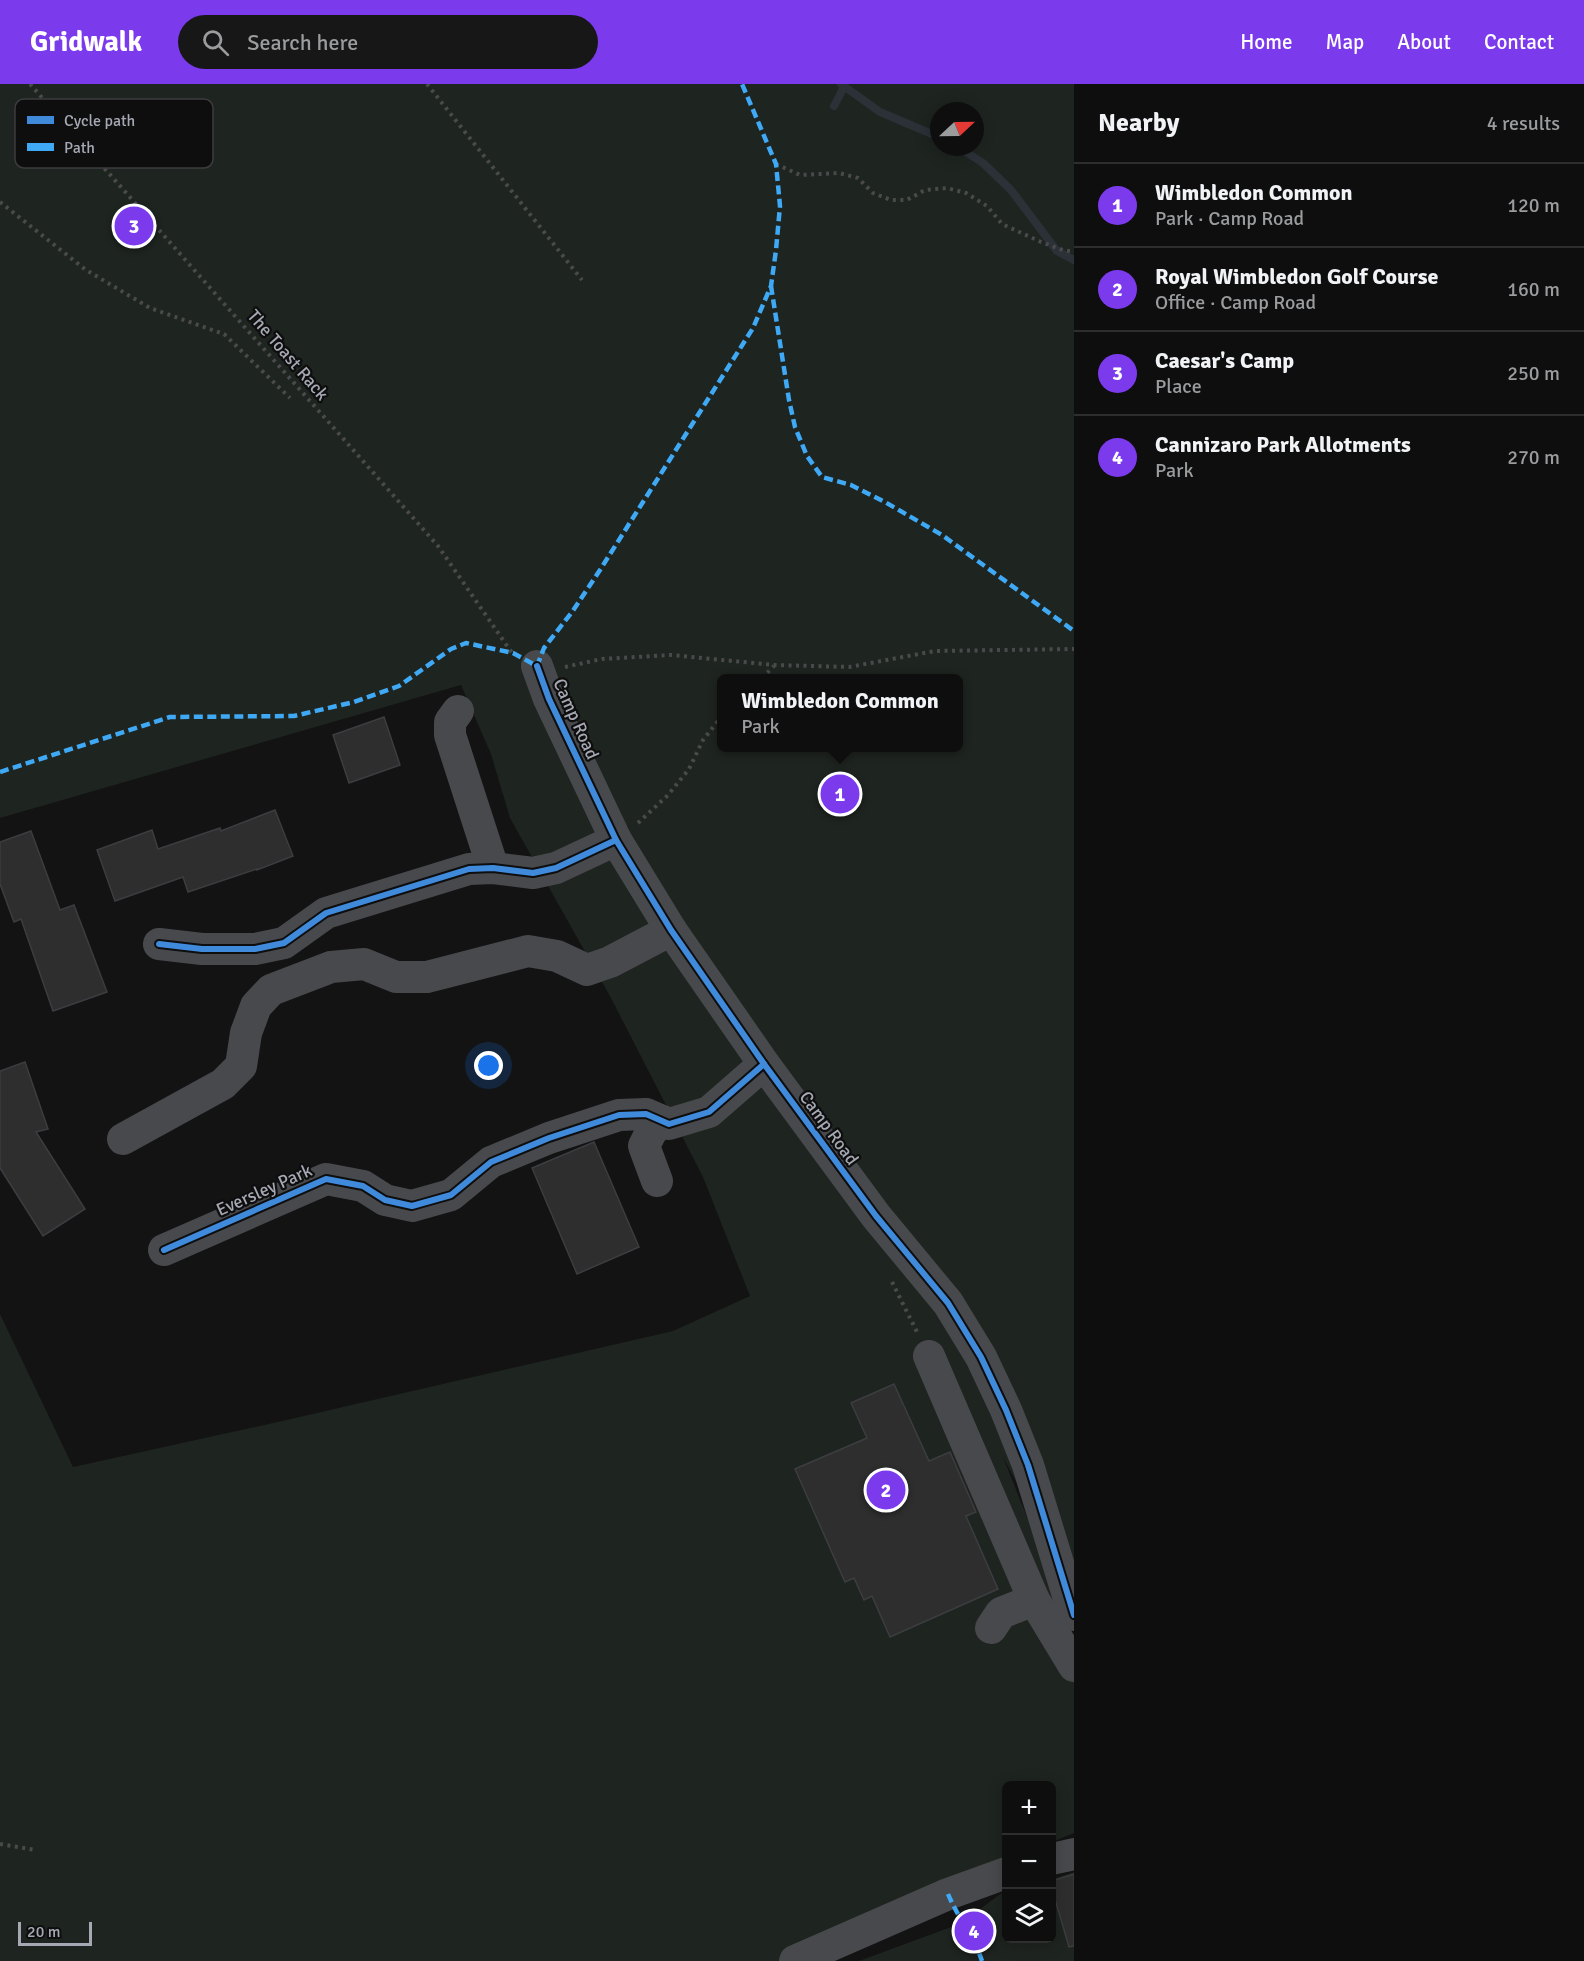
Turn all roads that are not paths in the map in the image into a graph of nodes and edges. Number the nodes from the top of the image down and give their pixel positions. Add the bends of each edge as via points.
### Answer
1 (525, 660) road end
2 (458, 711) dead end
3 (616, 840) junction
4 (493, 868) junction
5 (671, 930) junction
6 (159, 944) dead end
7 (764, 1064) junction
8 (662, 1121) junction
9 (123, 1139) dead end
10 (657, 1181) dead end
11 (164, 1250) dead end
12 (929, 1356) dead end
13 (1034, 1600) junction
14 (1074, 1615) edge
15 (991, 1628) dead end
16 (1074, 1666) edge
17 (1074, 1854) edge
18 (1056, 1858) edge
19 (1002, 1874) edge
20 (795, 1961) edge

1 - 3 street, Camp Road via 553,708
2 - 4 street via 450,722 450,735
3 - 4 street via 556,868 533,873
3 - 5 street, Camp Road
4 - 6 street via 469,869 326,913 284,943 255,949
5 - 7 street, Camp Road
5 - 9 street via 587,970 557,956 528,951 427,977 396,977 364,964 331,967 271,990 256,1006 246,1033 242,1066 223,1084
7 - 8 street, Eversley Park via 709,1112 669,1124
7 - 14 street, Camp Road via 876,1216 948,1303 981,1356 1028,1465
8 - 10 street via 644,1146
8 - 11 street, Eversley Park via 646,1113 619,1116 549,1138 491,1162 451,1195 412,1206 385,1200 363,1186 326,1179
12 - 13 street
13 - 15 street via 1001,1613
13 - 16 street
17 - 18 street
19 - 20 street

